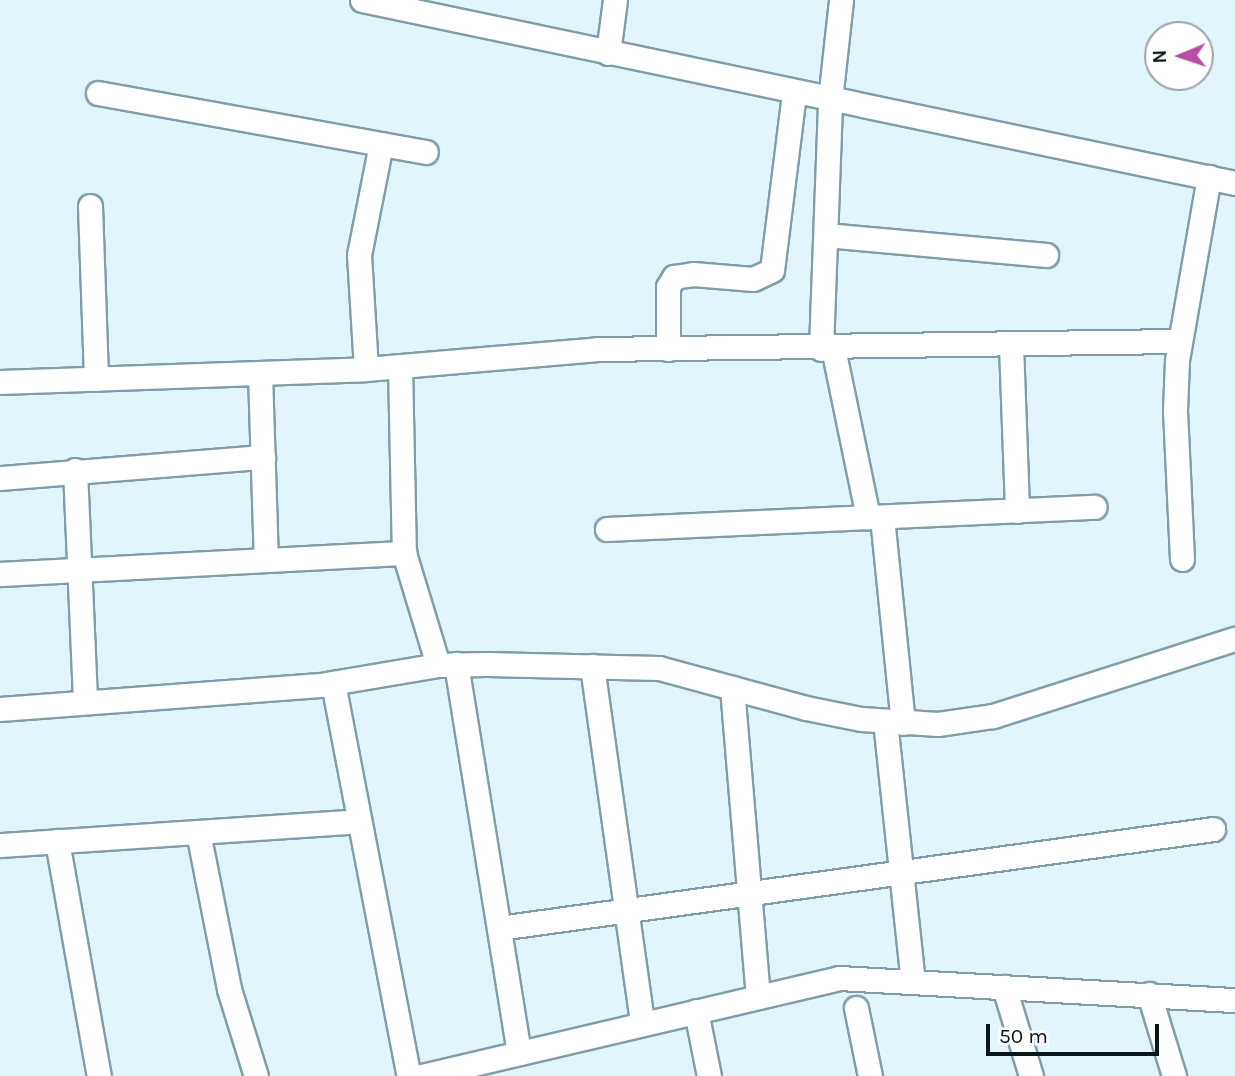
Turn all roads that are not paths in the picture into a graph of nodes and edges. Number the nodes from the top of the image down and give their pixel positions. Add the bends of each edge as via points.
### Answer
1 (362, 0) edge
2 (615, 0) edge
3 (841, 0) edge
4 (608, 53) junction
5 (98, 93) dead end
6 (794, 93) junction
7 (830, 100) junction
8 (381, 144) junction
9 (426, 152) dead end
10 (1209, 177) junction
11 (1235, 183) edge
12 (90, 206) dead end
13 (825, 235) junction
14 (1046, 255) dead end
15 (1180, 341) junction
16 (1011, 345) junction
17 (668, 349) junction
18 (827, 349) junction
19 (400, 366) junction
20 (366, 369) junction
21 (260, 373) junction
22 (96, 379) junction
23 (0, 382) edge
24 (263, 457) junction
25 (75, 470) junction
26 (0, 478) edge
27 (1095, 507) dead end
28 (1017, 511) junction
29 (875, 517) junction
30 (607, 529) dead end
31 (404, 553) junction
32 (1182, 559) dead end
33 (266, 560) junction
34 (80, 570) junction
35 (0, 574) edge
36 (1235, 639) edge
37 (447, 664) junction
38 (592, 666) junction
39 (332, 683) junction
40 (732, 688) junction
41 (85, 701) junction
42 (0, 709) edge
43 (894, 722) junction
44 (358, 821) junction
45 (1213, 830) dead end
46 (198, 832) junction
47 (57, 841) junction
48 (0, 845) edge
49 (901, 873) junction
50 (749, 894) junction
51 (626, 911) junction
52 (499, 928) junction
53 (912, 982) junction
54 (1004, 987) junction
55 (1149, 994) junction
56 (758, 997) junction
57 (1235, 1000) edge
58 (856, 1009) dead end
59 (696, 1011) junction
60 (642, 1024) junction
61 (519, 1053) junction
62 (99, 1076) edge
63 (256, 1076) edge
64 (409, 1076) edge
65 (422, 1076) edge
66 (709, 1076) edge
67 (870, 1076) edge
68 (1031, 1076) edge
69 (1174, 1076) edge

1 - 4 street
2 - 4 street
3 - 7 street
4 - 6 street
5 - 8 street
6 - 7 street
6 - 17 street via 772,270 753,279 674,277 667,288
7 - 10 street
7 - 13 street
8 - 9 street
8 - 20 street via 359,255
10 - 11 street
10 - 15 street
12 - 22 street
13 - 14 street
13 - 18 street
15 - 16 street
15 - 32 street via 1175,410
16 - 18 street
16 - 28 street
17 - 18 street
17 - 19 street via 598,349
18 - 29 street
19 - 20 street
19 - 31 street
20 - 21 street
21 - 22 street
21 - 24 street
22 - 23 street
24 - 25 street
24 - 33 street
25 - 26 street
25 - 34 street
27 - 28 street
28 - 29 street
29 - 30 street
29 - 43 street
31 - 33 street
31 - 37 street
33 - 34 street
34 - 35 street
34 - 41 street
36 - 43 street via 973,721
37 - 38 street
37 - 39 street
37 - 52 street
38 - 40 street via 659,668
38 - 51 street
39 - 41 street
39 - 44 street
40 - 43 street via 806,708
40 - 50 street
41 - 42 street
43 - 49 street
44 - 46 street
44 - 64 street
45 - 49 street
46 - 47 street
46 - 63 street via 229,989
47 - 48 street
47 - 62 street
49 - 50 street
49 - 53 street
50 - 51 street
50 - 56 street
51 - 52 street
51 - 60 street
52 - 61 street
53 - 54 street
53 - 56 street via 839,978
54 - 55 street
54 - 68 street
55 - 57 street
55 - 69 street
56 - 59 street
58 - 67 street
59 - 60 street
59 - 66 street
60 - 61 street
61 - 65 street

